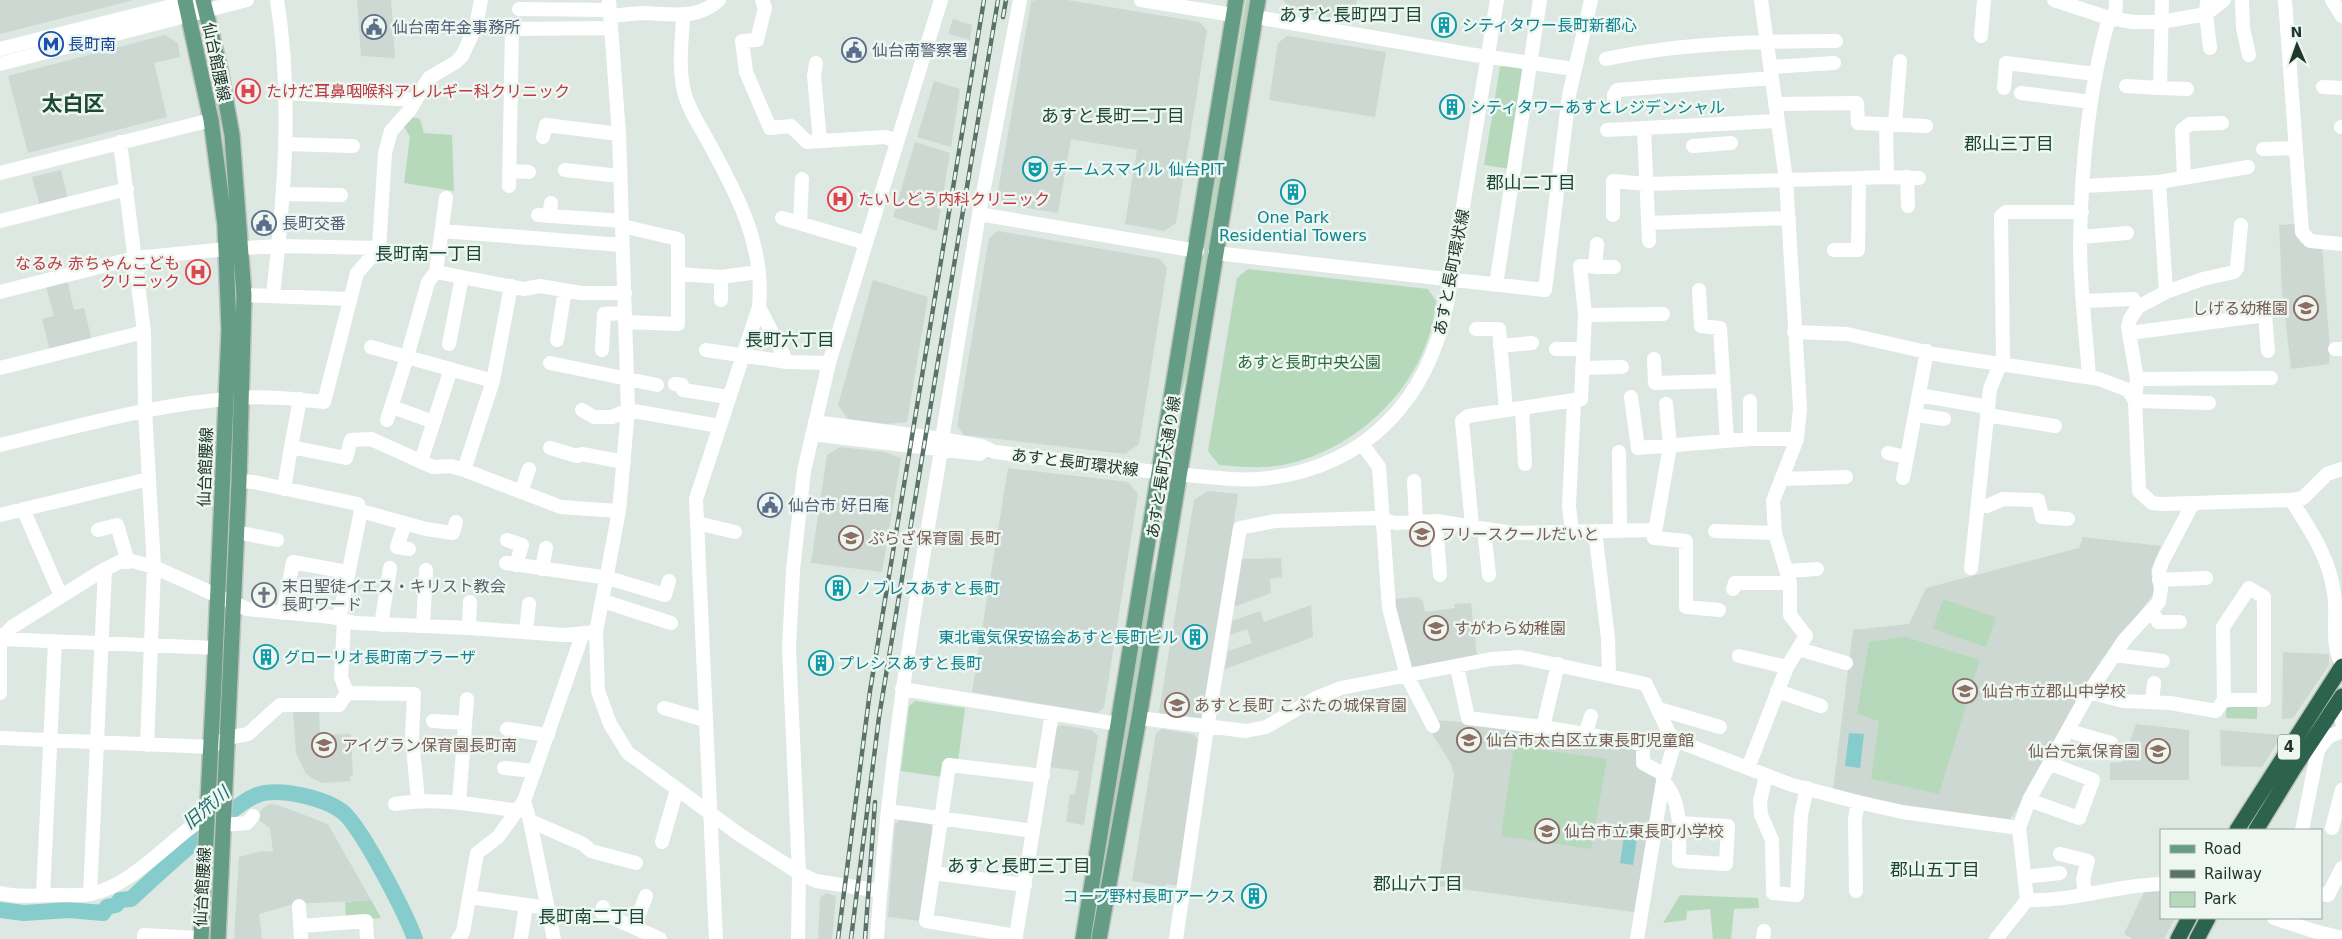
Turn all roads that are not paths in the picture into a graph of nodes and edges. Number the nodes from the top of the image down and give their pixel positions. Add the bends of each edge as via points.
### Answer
1 (247, 0) edge
2 (277, 0) edge
3 (481, 0) edge
4 (689, 0) edge
5 (719, 0) edge
6 (762, 0) edge
7 (941, 0) edge
8 (1020, 0) edge
9 (1141, 0) edge
10 (1236, 0) edge
11 (1258, 0) edge
12 (1496, 0) edge
13 (1540, 0) edge
14 (1591, 0) edge
15 (1760, 0) edge
16 (1984, 0) edge
17 (2054, 0) edge
18 (2116, 0) edge
19 (2162, 0) edge
20 (2224, 0) edge
21 (2242, 0) edge
22 (2285, 0) edge
23 (2332, 0) edge
24 (2069, 2) edge
25 (194, 5) edge
26 (2206, 7) edge
27 (519, 9) dead end
28 (610, 13) edge
29 (686, 15) junction
30 (1233, 15) junction
31 (2342, 16) edge
32 (1256, 18) junction
33 (2112, 18) junction
34 (2161, 22) junction
35 (476, 26) junction
36 (512, 28) junction
37 (1980, 36) dead end
38 (1766, 41) junction
39 (1836, 41) dead end
40 (2210, 48) dead end
41 (0, 49) edge
42 (2250, 55) dead end
43 (1487, 57) junction
44 (1606, 59) dead end
45 (1900, 61) dead end
46 (816, 63) dead end
47 (1530, 63) junction
48 (1834, 63) dead end
49 (0, 64) edge
50 (1574, 69) junction
51 (1771, 72) junction
52 (2095, 74) junction
53 (2126, 86) dead end
54 (2323, 87) dead end
55 (2004, 88) dead end
56 (2160, 88) junction
57 (2342, 88) edge
58 (2187, 89) dead end
59 (286, 93) junction
60 (2021, 93) dead end
61 (416, 100) junction
62 (2090, 102) junction
63 (1775, 104) junction
64 (1614, 105) dead end
65 (211, 120) junction
66 (1776, 121) junction
67 (2222, 123) dead end
68 (1730, 124) junction
69 (1891, 124) junction
70 (1926, 126) dead end
71 (1644, 129) junction
72 (1607, 130) dead end
73 (619, 134) junction
74 (544, 137) dead end
75 (820, 141) junction
76 (897, 141) junction
77 (120, 142) junction
78 (1731, 143) junction
79 (285, 144) junction
80 (353, 146) dead end
81 (1693, 146) dead end
82 (2296, 148) junction
83 (2264, 149) dead end
84 (1731, 158) dead end
85 (2248, 167) dead end
86 (565, 170) dead end
87 (510, 171) junction
88 (529, 172) dead end
89 (0, 173) edge
90 (620, 176) junction
91 (1887, 177) junction
92 (1859, 178) junction
93 (2184, 178) junction
94 (802, 179) dead end
95 (1786, 180) junction
96 (2159, 182) junction
97 (1647, 184) junction
98 (509, 186) dead end
99 (2084, 186) junction
100 (126, 189) junction
101 (283, 194) junction
102 (341, 195) dead end
103 (446, 198) dead end
104 (1908, 206) dead end
105 (546, 211) dead end
106 (2082, 212) junction
107 (979, 214) junction
108 (1613, 215) dead end
109 (782, 218) dead end
110 (1789, 218) junction
111 (0, 221) edge
112 (622, 223) junction
113 (800, 223) junction
114 (1648, 224) junction
115 (2240, 225) dead end
116 (442, 231) junction
117 (2127, 233) dead end
118 (2081, 237) junction
119 (1649, 240) dead end
120 (866, 243) junction
121 (622, 244) junction
122 (1597, 244) dead end
123 (2342, 244) edge
124 (278, 246) junction
125 (234, 248) junction
126 (379, 248) junction
127 (1197, 250) junction
128 (1834, 250) dead end
129 (1215, 253) junction
130 (135, 258) junction
131 (1595, 267) junction
132 (1614, 267) dead end
133 (436, 272) junction
134 (758, 272) junction
135 (678, 274) junction
136 (462, 277) junction
137 (721, 277) junction
138 (1450, 280) junction
139 (1496, 285) junction
140 (511, 286) junction
141 (565, 290) junction
142 (1699, 290) dead end
143 (0, 292) edge
144 (2166, 292) junction
145 (625, 294) junction
146 (244, 295) junction
147 (273, 295) junction
148 (350, 299) junction
149 (721, 300) dead end
150 (2084, 301) junction
151 (759, 307) junction
152 (2138, 307) junction
153 (1663, 314) dead end
154 (1585, 315) junction
155 (625, 318) junction
156 (1476, 329) dead end
157 (144, 332) junction
158 (1794, 332) junction
159 (2130, 333) junction
160 (557, 340) dead end
161 (1532, 343) dead end
162 (449, 344) dead end
163 (1500, 346) junction
164 (371, 347) dead end
165 (1556, 349) dead end
166 (1583, 349) junction
167 (602, 350) dead end
168 (706, 350) dead end
169 (1927, 351) junction
170 (2268, 351) dead end
171 (743, 354) junction
172 (407, 357) junction
173 (1654, 359) dead end
174 (787, 362) junction
175 (829, 363) junction
176 (550, 364) dead end
177 (1998, 365) junction
178 (0, 368) edge
179 (1582, 368) junction
180 (1622, 368) dead end
181 (451, 369) junction
182 (2089, 378) junction
183 (2271, 378) dead end
184 (2137, 379) junction
185 (627, 380) junction
186 (1723, 380) junction
187 (493, 381) junction
188 (675, 384) dead end
189 (657, 385) dead end
190 (1919, 395) junction
191 (1631, 397) dead end
192 (242, 398) junction
193 (728, 398) junction
194 (225, 399) junction
195 (300, 399) junction
196 (1574, 400) junction
197 (1750, 401) dead end
198 (2135, 401) junction
199 (2209, 403) dead end
200 (1666, 404) dead end
201 (392, 407) junction
202 (1522, 408) junction
203 (145, 410) junction
204 (582, 410) dead end
205 (628, 410) junction
206 (1506, 410) junction
207 (1988, 411) junction
208 (1916, 415) junction
209 (1944, 419) dead end
210 (387, 420) dead end
211 (434, 422) junction
212 (719, 426) junction
213 (2054, 426) dead end
214 (814, 428) junction
215 (1750, 439) junction
216 (1798, 439) junction
217 (1727, 441) junction
218 (1362, 444) junction
219 (0, 445) edge
220 (942, 445) junction
221 (1670, 446) junction
222 (291, 447) junction
223 (550, 448) dead end
224 (1619, 452) dead end
225 (1888, 453) dead end
226 (1907, 456) junction
227 (421, 461) junction
228 (624, 462) junction
229 (1525, 464) dead end
230 (529, 469) dead end
231 (2342, 469) edge
232 (464, 470) junction
233 (1160, 473) junction
234 (1180, 474) junction
235 (1846, 477) dead end
236 (148, 478) junction
237 (1904, 478) dead end
238 (1781, 479) junction
239 (239, 481) junction
240 (1414, 481) dead end
241 (284, 489) junction
242 (521, 492) junction
243 (2291, 500) junction
244 (2193, 504) junction
245 (1978, 505) junction
246 (23, 509) junction
247 (361, 511) junction
248 (619, 511) junction
249 (0, 515) edge
250 (2068, 519) dead end
251 (1383, 520) junction
252 (1436, 521) junction
253 (456, 522) dead end
254 (1416, 522) junction
255 (405, 523) junction
256 (696, 523) junction
257 (1478, 527) junction
258 (98, 530) dead end
259 (1620, 530) junction
260 (1655, 530) junction
261 (1595, 531) junction
262 (1715, 531) dead end
263 (236, 532) junction
264 (735, 532) dead end
265 (1572, 532) junction
266 (1775, 533) junction
267 (277, 540) dead end
268 (507, 540) dead end
269 (546, 548) dead end
270 (409, 549) dead end
271 (128, 562) junction
272 (154, 567) junction
273 (390, 568) dead end
274 (1971, 568) dead end
275 (105, 569) junction
276 (542, 569) junction
277 (1817, 569) dead end
278 (426, 570) dead end
279 (348, 572) junction
280 (1489, 574) dead end
281 (1440, 575) dead end
282 (1788, 577) junction
283 (608, 578) junction
284 (2206, 578) dead end
285 (2159, 580) junction
286 (669, 581) dead end
287 (1733, 589) dead end
288 (218, 595) junction
289 (61, 596) junction
290 (233, 601) junction
291 (603, 601) junction
292 (470, 602) dead end
293 (529, 604) dead end
294 (1719, 610) dead end
295 (2152, 612) junction
296 (283, 613) junction
297 (341, 620) junction
298 (2180, 622) dead end
299 (671, 623) dead end
300 (381, 625) junction
301 (423, 626) junction
302 (469, 628) junction
303 (526, 632) junction
304 (590, 633) junction
305 (0, 638) edge
306 (55, 641) junction
307 (102, 642) junction
308 (152, 645) junction
309 (216, 648) junction
310 (1799, 649) junction
311 (2114, 655) junction
312 (1739, 656) dead end
313 (2163, 661) dead end
314 (1846, 663) dead end
315 (1558, 664) junction
316 (2342, 665) edge
317 (1457, 667) junction
318 (1787, 667) junction
319 (1609, 674) junction
320 (1407, 676) junction
321 (2154, 683) dead end
322 (902, 689) junction
323 (1777, 691) junction
324 (2089, 692) junction
325 (0, 693) edge
326 (347, 693) junction
327 (467, 699) dead end
328 (2224, 700) junction
329 (2152, 702) junction
330 (2338, 702) edge
331 (1821, 706) dead end
332 (664, 708) dead end
333 (1660, 709) junction
334 (1052, 713) junction
335 (1591, 716) dead end
336 (1139, 718) junction
337 (705, 720) junction
338 (433, 721) dead end
339 (2342, 722) edge
340 (465, 724) junction
341 (1118, 724) junction
342 (1433, 726) dead end
343 (1543, 727) junction
344 (1720, 727) dead end
345 (1207, 728) junction
346 (508, 729) dead end
347 (2069, 731) junction
348 (2342, 731) edge
349 (548, 735) junction
350 (1585, 735) junction
351 (0, 738) edge
352 (227, 738) junction
353 (50, 740) junction
354 (1676, 740) junction
355 (98, 742) junction
356 (2111, 742) dead end
357 (147, 745) junction
358 (211, 747) junction
359 (2051, 764) junction
360 (504, 768) dead end
361 (1748, 768) junction
362 (535, 771) junction
363 (1043, 776) junction
364 (1766, 776) junction
365 (1664, 778) junction
366 (1807, 788) junction
367 (677, 789) junction
368 (2342, 790) edge
369 (418, 800) junction
370 (2029, 800) junction
371 (459, 802) junction
372 (1858, 802) junction
373 (395, 804) dead end
374 (521, 806) junction
375 (888, 811) junction
376 (711, 814) junction
377 (253, 816) dead end
378 (208, 817) junction
379 (941, 819) junction
380 (530, 821) junction
381 (1679, 823) dead end
382 (223, 828) junction
383 (2020, 828) junction
384 (2332, 828) dead end
385 (2238, 829) edge
386 (2257, 829) edge
387 (2302, 829) edge
388 (1034, 831) junction
389 (662, 842) dead end
390 (2069, 853) dead end
391 (636, 863) dead end
392 (2342, 868) edge
393 (799, 873) junction
394 (933, 873) junction
395 (2060, 873) dead end
396 (2026, 877) junction
397 (2160, 884) edge
398 (1025, 885) junction
399 (880, 891) junction
400 (1856, 891) dead end
401 (0, 893) edge
402 (90, 894) junction
403 (2085, 894) junction
404 (2322, 894) edge
405 (43, 895) junction
406 (646, 896) dead end
407 (469, 897) junction
408 (2027, 900) junction
409 (526, 904) junction
410 (299, 906) dead end
411 (603, 907) dead end
412 (548, 908) junction
413 (2188, 919) edge
414 (2207, 919) edge
415 (2280, 919) edge
416 (634, 927) junction
417 (301, 933) edge
418 (653, 937) edge
419 (201, 938) edge
420 (521, 938) edge
421 (716, 938) edge
422 (2337, 938) edge
423 (144, 939) edge
424 (218, 939) edge
425 (367, 939) edge
426 (458, 939) edge
427 (554, 939) edge
428 (798, 939) edge
429 (877, 939) edge
430 (1083, 939) edge
431 (1099, 939) edge
432 (1176, 939) edge
433 (1637, 939) edge
434 (1996, 939) edge
435 (2178, 939) edge
436 (2197, 939) edge

1 - 25 street
2 - 59 street
3 - 35 street
4 - 29 street
5 - 29 street via 713,6
6 - 75 street via 766,8 757,40 742,41 746,72 770,128 791,126 807,142
7 - 76 street
8 - 107 street
9 - 30 street
10 - 30 main road, あすと長町大通り線
11 - 32 main road, あすと長町大通り線
12 - 43 street, あすと長町環状線
13 - 47 street
14 - 50 street
15 - 38 street
16 - 37 street
17 - 24 street
18 - 33 street
19 - 34 street
20 - 26 street
21 - 42 street via 2243,28
22 - 82 street
23 - 31 street
24 - 33 street
25 - 41 street
25 - 49 street
25 - 65 main road, 仙台館腰線
25 - 125 main road, 仙台館腰線 via 220,69 232,135
26 - 34 street
26 - 40 street
27 - 28 street
28 - 29 street
28 - 36 street
28 - 73 street
29 - 134 street via 681,63 684,92 746,214
30 - 127 main road, あすと長町大通り線
32 - 43 street
32 - 129 main road, あすと長町大通り線
33 - 34 street
33 - 52 street
34 - 56 street
35 - 36 street
35 - 61 street via 462,56 449,67 432,74
36 - 87 street
38 - 39 street
38 - 44 street
38 - 51 street
43 - 47 street
43 - 138 street, あすと長町環状線
45 - 69 street
46 - 75 street via 814,76
47 - 50 street
47 - 139 street
48 - 51 street
50 - 139 street via 1545,290
51 - 63 street
51 - 64 street via 1617,90
52 - 55 street via 2006,63
52 - 62 street
53 - 56 street
54 - 57 street
56 - 58 street
59 - 61 street
59 - 79 street
60 - 62 street
61 - 126 street via 391,132 385,153
62 - 99 street
63 - 66 street
63 - 69 street via 1857,103 1858,123
65 - 77 street
65 - 125 main road, 仙台館腰線
66 - 68 street
66 - 95 street
67 - 93 street via 2190,124 2182,130
68 - 71 street
68 - 78 street
69 - 70 street
69 - 91 street
71 - 72 street
71 - 97 street
73 - 74 street via 546,126
73 - 90 street
75 - 76 street via 885,137
76 - 120 street
77 - 89 street
77 - 100 street
78 - 81 street
78 - 84 street
79 - 80 street
79 - 101 street
82 - 83 street
82 - 123 street via 2302,232 2310,241
85 - 93 street
86 - 90 street
87 - 88 street
87 - 98 street
90 - 112 street
91 - 92 street
91 - 104 street via 1913,178
92 - 95 street
92 - 128 street via 1858,250
93 - 96 street
94 - 113 street
95 - 97 street
95 - 110 street
96 - 99 street
96 - 144 street
97 - 108 street via 1613,181
97 - 114 street
99 - 106 street
100 - 111 street
100 - 130 street
101 - 102 street
101 - 124 street
103 - 116 street
105 - 112 street
106 - 118 street
106 - 177 street via 2006,212 2001,216 2002,357
107 - 127 street
107 - 220 street
109 - 113 street
110 - 114 street
110 - 158 street
112 - 121 street
112 - 135 street via 678,234
113 - 120 street
114 - 119 street
115 - 144 street via 2234,272
116 - 121 street
116 - 133 street
117 - 118 street
118 - 150 street
120 - 175 street
121 - 145 street
122 - 131 street
124 - 125 street
124 - 126 street
124 - 147 street
125 - 130 street
125 - 146 main road, 仙台館腰線
125 - 194 main road, 仙台館腰線
126 - 148 street via 357,274
127 - 233 main road, あすと長町大通り線
129 - 138 street
129 - 234 main road, あすと長町大通り線
130 - 143 street
130 - 157 street
131 - 132 street
131 - 154 street via 1580,266
133 - 136 street
133 - 172 street via 428,282
134 - 137 street
134 - 151 street
135 - 137 street
135 - 155 street via 678,324
136 - 140 street
136 - 162 street
137 - 149 street
138 - 139 street
138 - 218 street, あすと長町環状線 via 1439,338 1418,384 1392,419
140 - 141 street
140 - 187 street
141 - 145 street
141 - 160 street
142 - 186 street via 1701,326 1720,328
144 - 152 street
145 - 155 street
146 - 147 street
146 - 192 main road, 仙台館腰線
147 - 148 street
148 - 195 street via 324,402
150 - 152 street via 2133,299
150 - 182 street
151 - 171 street
151 - 174 street
152 - 159 street via 2130,319
153 - 154 street
154 - 166 street
155 - 167 street via 604,314
155 - 185 street
156 - 163 street via 1498,330
157 - 178 street
157 - 203 street
158 - 169 street via 1847,334
158 - 216 street via 1800,408
159 - 170 street via 2265,315
159 - 184 street
161 - 163 street
163 - 206 street
164 - 172 street
165 - 166 street
166 - 179 street
168 - 171 street
169 - 177 street
169 - 190 street
171 - 174 street
171 - 193 street
172 - 181 street
172 - 201 street
173 - 186 street via 1655,383
174 - 175 street
175 - 214 street
176 - 185 street
177 - 182 street
177 - 207 street via 1990,389
179 - 180 street
179 - 196 street via 1581,399
181 - 187 street
181 - 211 street
182 - 198 street via 2121,386
183 - 184 street
184 - 198 street
185 - 189 street
185 - 205 street
186 - 217 street
187 - 232 street
188 - 193 street via 682,385 683,390
190 - 207 street
190 - 208 street
191 - 221 street via 1638,448
192 - 194 street
192 - 195 street
192 - 239 main road, 仙台館腰線
193 - 212 street
194 - 203 street
194 - 288 main road, 仙台館腰線
195 - 222 street
196 - 202 street
196 - 265 street via 1569,506
197 - 215 street
198 - 199 street
198 - 244 street via 2139,491 2152,503
200 - 221 street
201 - 210 street
201 - 211 street
202 - 206 street
202 - 229 street
203 - 219 street
203 - 236 street
204 - 205 street via 604,418
205 - 212 street
205 - 228 street
206 - 257 street via 1468,416 1462,420
207 - 213 street
207 - 245 street
208 - 209 street
208 - 226 street
211 - 227 street
212 - 256 street via 696,499
214 - 220 street, あすと長町環状線
214 - 393 street via 804,471 797,528 788,648
215 - 216 street
215 - 217 street
216 - 238 street
217 - 221 street
218 - 234 street, あすと長町環状線 via 1322,466 1268,479
218 - 251 street via 1379,467
220 - 233 street, あすと長町環状線 via 981,454 995,452
220 - 322 street
221 - 260 street
222 - 227 street via 346,458 351,440 371,439
222 - 241 street
223 - 228 street via 578,456 582,454
224 - 259 street
225 - 226 street
226 - 237 street
227 - 232 street via 433,467 451,466
228 - 248 street
230 - 242 street
231 - 243 street via 2327,474 2303,498
232 - 242 street
233 - 234 street, あすと長町環状線
233 - 341 main road, あすと長町大通り線
234 - 336 main road, あすと長町大通り線
235 - 238 street
236 - 246 street
236 - 272 street
238 - 266 street via 1773,501
239 - 241 street
239 - 263 main road, 仙台館腰線
240 - 254 street
241 - 247 street via 358,504
242 - 248 street via 560,507
243 - 244 street
243 - 316 street via 2314,534 2327,562 2334,593 2336,654
244 - 285 street via 2162,562
245 - 250 street via 1987,506 2003,500 2038,500 2042,518
245 - 274 street
246 - 249 street
246 - 289 street
247 - 255 street
247 - 279 street
248 - 283 street
251 - 254 street
251 - 320 street via 1389,608
251 - 345 street via 1275,521 1240,528
252 - 254 street
252 - 257 street
252 - 281 street
253 - 255 street via 453,533
255 - 270 street via 397,547
256 - 264 street
256 - 337 street
257 - 265 street via 1512,533
257 - 280 street
258 - 271 street via 117,525
259 - 260 street
259 - 261 street
260 - 294 street via 1654,538 1686,541 1686,607
261 - 265 street
261 - 319 street via 1608,638
262 - 266 street
263 - 267 street
263 - 290 main road, 仙台館腰線
266 - 282 street
268 - 276 street via 522,545 511,564
269 - 276 street
271 - 272 street
271 - 275 street via 119,562
272 - 288 street
272 - 308 street
273 - 300 street
275 - 289 street
275 - 307 street
276 - 283 street
277 - 282 street
278 - 301 street
279 - 296 street via 293,562
279 - 297 street
282 - 287 street via 1735,583
282 - 310 street via 1790,615 1806,636
283 - 286 street via 665,595
283 - 291 street
284 - 285 street
285 - 295 street via 2161,594
288 - 290 street
288 - 309 main road, 仙台館腰線
289 - 305 street
290 - 296 street via 247,609
290 - 352 main road, 仙台館腰線
291 - 299 street
291 - 304 street
292 - 302 street
293 - 303 street
295 - 298 street via 2158,622
295 - 311 street
296 - 297 street
297 - 300 street
297 - 326 street via 341,677
300 - 301 street
301 - 302 street
302 - 303 street
303 - 304 street
304 - 349 street
304 - 367 street via 598,692 610,724 628,753
305 - 306 street
305 - 325 street
306 - 307 street
306 - 353 street
307 - 308 street
307 - 355 street
308 - 309 street
308 - 357 street
309 - 358 main road, 仙台館腰線
310 - 314 street
310 - 318 street
311 - 313 street
311 - 324 street
312 - 318 street
315 - 317 street via 1520,657 1491,659
315 - 319 street
315 - 343 street
316 - 385 highway, 4
317 - 320 street
317 - 343 street via 1468,718
318 - 323 street
319 - 333 street via 1646,684
320 - 342 street
320 - 345 street via 1341,688 1307,702 1266,727 1246,731
321 - 329 street
322 - 334 street
322 - 375 street
323 - 331 street
323 - 361 street
324 - 329 street via 2123,701
324 - 347 street
326 - 352 street via 340,705 280,704 248,734
326 - 369 street via 414,694 412,738
327 - 340 street
328 - 328 street via 2223,627 2248,588 2264,597 2264,700
328 - 329 street via 2216,711
330 - 339 street
330 - 386 highway, 4
332 - 337 street
333 - 344 street
333 - 354 street via 1670,735
334 - 341 street
334 - 363 street
335 - 350 street
336 - 345 street
336 - 431 main road, あすと長町大通り線
337 - 376 street
338 - 340 street
340 - 371 street
341 - 430 main road, あすと長町大通り線
343 - 350 street
345 - 432 street
346 - 349 street
347 - 356 street
347 - 359 street
348 - 387 street via 2328,737 2318,750
349 - 362 street
350 - 365 street via 1643,744 1643,763
351 - 353 street
352 - 358 street
352 - 382 main road, 仙台館腰線
353 - 355 street
353 - 405 street
354 - 361 street
354 - 365 street
355 - 357 street
355 - 402 street
357 - 358 street
358 - 378 main road, 仙台館腰線
359 - 370 street
359 - 370 street via 2093,780 2079,818
360 - 362 street
361 - 364 street
362 - 374 street
363 - 379 street via 949,765
363 - 388 street
364 - 366 street
364 - 366 street via 1760,801 1761,815 1772,840 1773,893 1797,895 1801,815
365 - 381 street
365 - 433 street
366 - 372 street
367 - 376 street
367 - 389 street
368 - 384 street
369 - 371 street
369 - 373 street
370 - 383 street
371 - 374 street
372 - 383 street via 1902,812
372 - 400 street via 1855,819
374 - 380 street
374 - 407 street via 498,837 477,854
375 - 379 street
375 - 399 street
376 - 393 street
376 - 421 street
377 - 382 street via 247,823
378 - 402 street via 127,878
378 - 419 main road, 仙台館腰線
379 - 388 street
379 - 394 street
380 - 391 street via 583,844 591,851
380 - 412 street
382 - 424 main road, 仙台館腰線
383 - 396 street
388 - 398 street
390 - 403 street via 2088,861 2083,879
392 - 404 street via 2328,895
393 - 399 street via 816,882
393 - 428 street
394 - 398 street
394 - 398 street via 926,921 1016,936
395 - 396 street
396 - 408 street
397 - 403 street via 2123,886
399 - 429 street
401 - 405 street
402 - 405 street
403 - 408 street
406 - 416 street
407 - 409 street
407 - 426 street via 463,932
408 - 434 street
409 - 412 street
409 - 420 street
410 - 417 street
411 - 416 street via 602,912
412 - 427 street
413 - 435 highway
414 - 436 highway
415 - 422 street
416 - 418 street
417 - 425 street via 366,921
419 - 423 street via 144,935

